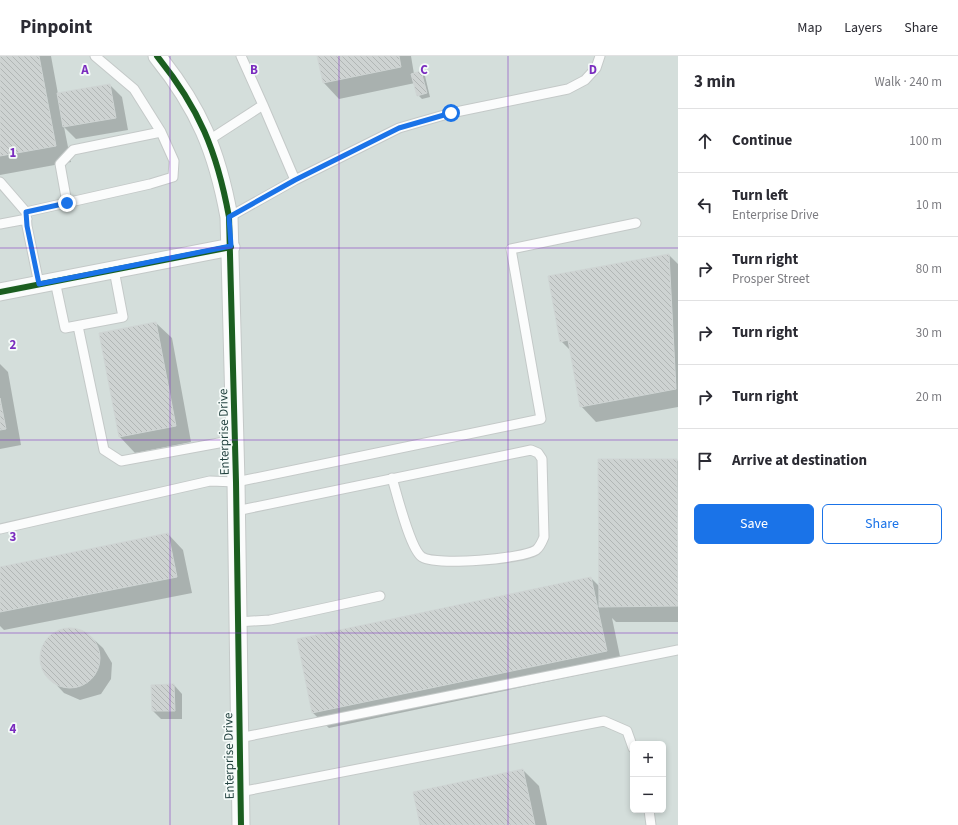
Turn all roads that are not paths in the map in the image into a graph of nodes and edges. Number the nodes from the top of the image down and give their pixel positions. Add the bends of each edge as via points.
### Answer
1 (95, 56) edge
2 (157, 56) edge
3 (241, 56) edge
4 (600, 56) edge
5 (263, 105) junction
6 (161, 132) junction
7 (209, 140) junction
8 (295, 180) junction
9 (0, 182) edge
10 (67, 203) junction
11 (26, 216) junction
12 (229, 217) junction
13 (636, 223) dead end
14 (0, 224) edge
15 (231, 246) junction
16 (114, 270) junction
17 (47, 283) junction
18 (0, 292) edge
19 (78, 326) junction
20 (235, 440) junction
21 (392, 478) junction
22 (236, 482) junction
23 (236, 511) junction
24 (0, 529) edge
25 (380, 596) dead end
26 (237, 622) junction
27 (678, 650) edge
28 (239, 738) junction
29 (631, 741) edge
30 (240, 792) junction
31 (649, 813) edge
32 (241, 825) edge
33 (651, 825) edge

1 - 6 lane via 134,89
2 - 7 street, Enterprise Drive via 178,82 197,113
3 - 5 lane
4 - 8 lane via 596,68 585,80 568,89 451,113 399,128
5 - 7 lane
5 - 8 lane
6 - 10 lane via 73,150 60,164
6 - 10 lane via 174,161 173,177
7 - 12 street, Enterprise Drive via 223,181
8 - 12 lane
9 - 11 lane
10 - 11 lane
11 - 14 lane
11 - 17 lane
12 - 15 street, Enterprise Drive
13 - 22 lane via 511,249 541,419
15 - 16 street
15 - 20 street, Enterprise Drive
16 - 17 street
16 - 19 lane via 123,317
17 - 18 street
17 - 19 lane via 64,328
19 - 20 lane via 104,450 121,461
20 - 22 street, Enterprise Drive
21 - 21 lane via 410,537 416,551 423,558 445,561 486,560 530,553 538,549 542,542 542,459 538,453 531,450
21 - 23 lane
22 - 23 street, Enterprise Drive
22 - 24 lane via 210,481
23 - 26 street, Enterprise Drive
25 - 26 lane via 270,620
26 - 28 street, Enterprise Drive
27 - 28 lane
28 - 30 street, Enterprise Drive
29 - 30 lane via 627,731 604,721
30 - 32 street, Enterprise Drive
31 - 33 lane

